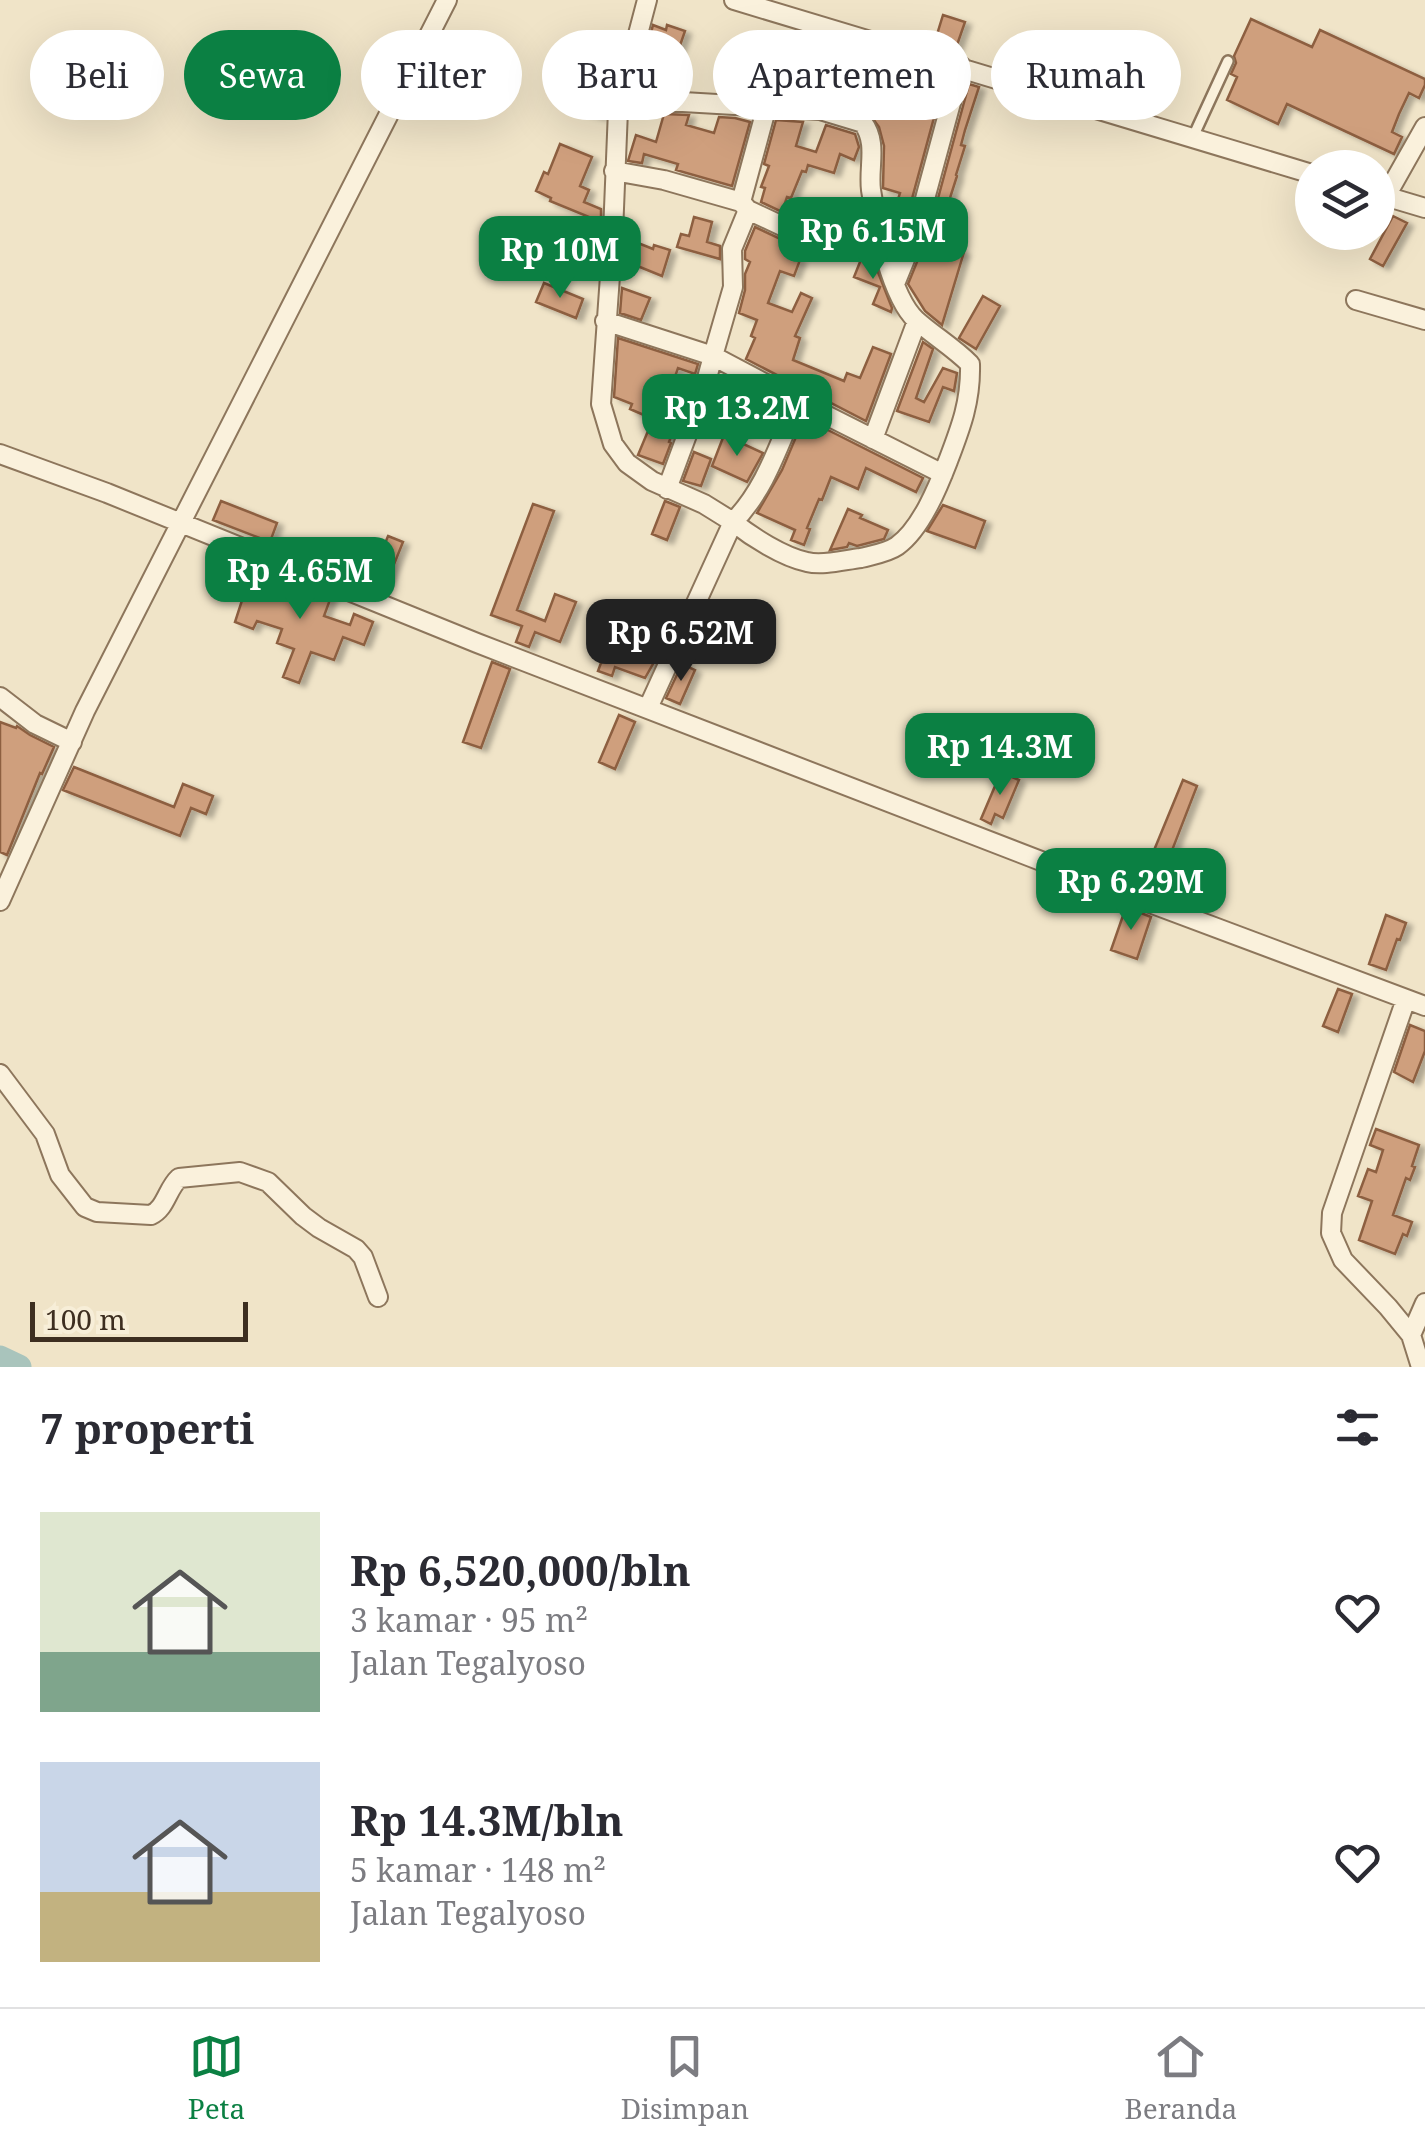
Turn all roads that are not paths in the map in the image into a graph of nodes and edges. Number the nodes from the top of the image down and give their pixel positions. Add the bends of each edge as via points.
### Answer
1 (447, 0) edge
2 (647, 0) edge
3 (734, 0) edge
4 (639, 30) edge
5 (837, 30) edge
6 (1228, 60) dead end
7 (971, 69) edge
8 (617, 120) edge
9 (764, 120) edge
10 (856, 120) edge
11 (946, 120) edge
12 (1425, 127) edge
13 (1193, 137) junction
14 (1295, 169) edge
15 (614, 172) junction
16 (1395, 174) edge
17 (1395, 199) edge
18 (744, 206) junction
19 (1425, 208) edge
20 (795, 232) dead end
21 (895, 284) junction
22 (1356, 300) dead end
23 (1425, 320) edge
24 (605, 321) junction
25 (917, 321) junction
26 (713, 356) junction
27 (798, 401) junction
28 (874, 439) junction
29 (0, 454) edge
30 (943, 474) junction
31 (667, 489) junction
32 (733, 522) junction
33 (181, 524) junction
34 (0, 697) edge
35 (648, 708) junction
36 (72, 742) junction
37 (1156, 868) dead end
38 (1142, 900) junction
39 (0, 902) edge
40 (1406, 999) junction
41 (1425, 1006) edge
42 (0, 1076) edge
43 (378, 1297) dead end
44 (1425, 1303) edge
45 (1410, 1335) junction
46 (1421, 1367) edge

1 - 33 street
2 - 4 street
3 - 5 street
6 - 13 lane
7 - 13 street
8 - 15 street
9 - 18 street
10 - 21 street via 872,139 870,184
11 - 21 street
12 - 16 street
13 - 14 street
15 - 18 street
15 - 24 street
17 - 19 street
18 - 20 street
18 - 26 street via 732,248 733,287
21 - 25 street
22 - 23 street
24 - 26 street
24 - 31 street via 601,404 613,444 627,463
25 - 28 street
25 - 30 street via 970,364 964,420
26 - 27 street
26 - 31 street
27 - 28 street
27 - 32 street via 762,484
28 - 30 street
29 - 33 street
30 - 32 street via 920,521 897,547 875,555 808,563
31 - 32 street
32 - 35 street
33 - 35 street
33 - 36 street
34 - 36 street
35 - 38 street
36 - 39 street
37 - 38 lane
38 - 40 street
40 - 41 street
40 - 45 street via 1332,1212 1331,1232 1342,1260
42 - 43 street via 45,1134 60,1175 85,1207 151,1215 180,1178 255,1176 356,1250
44 - 45 street
45 - 46 street

